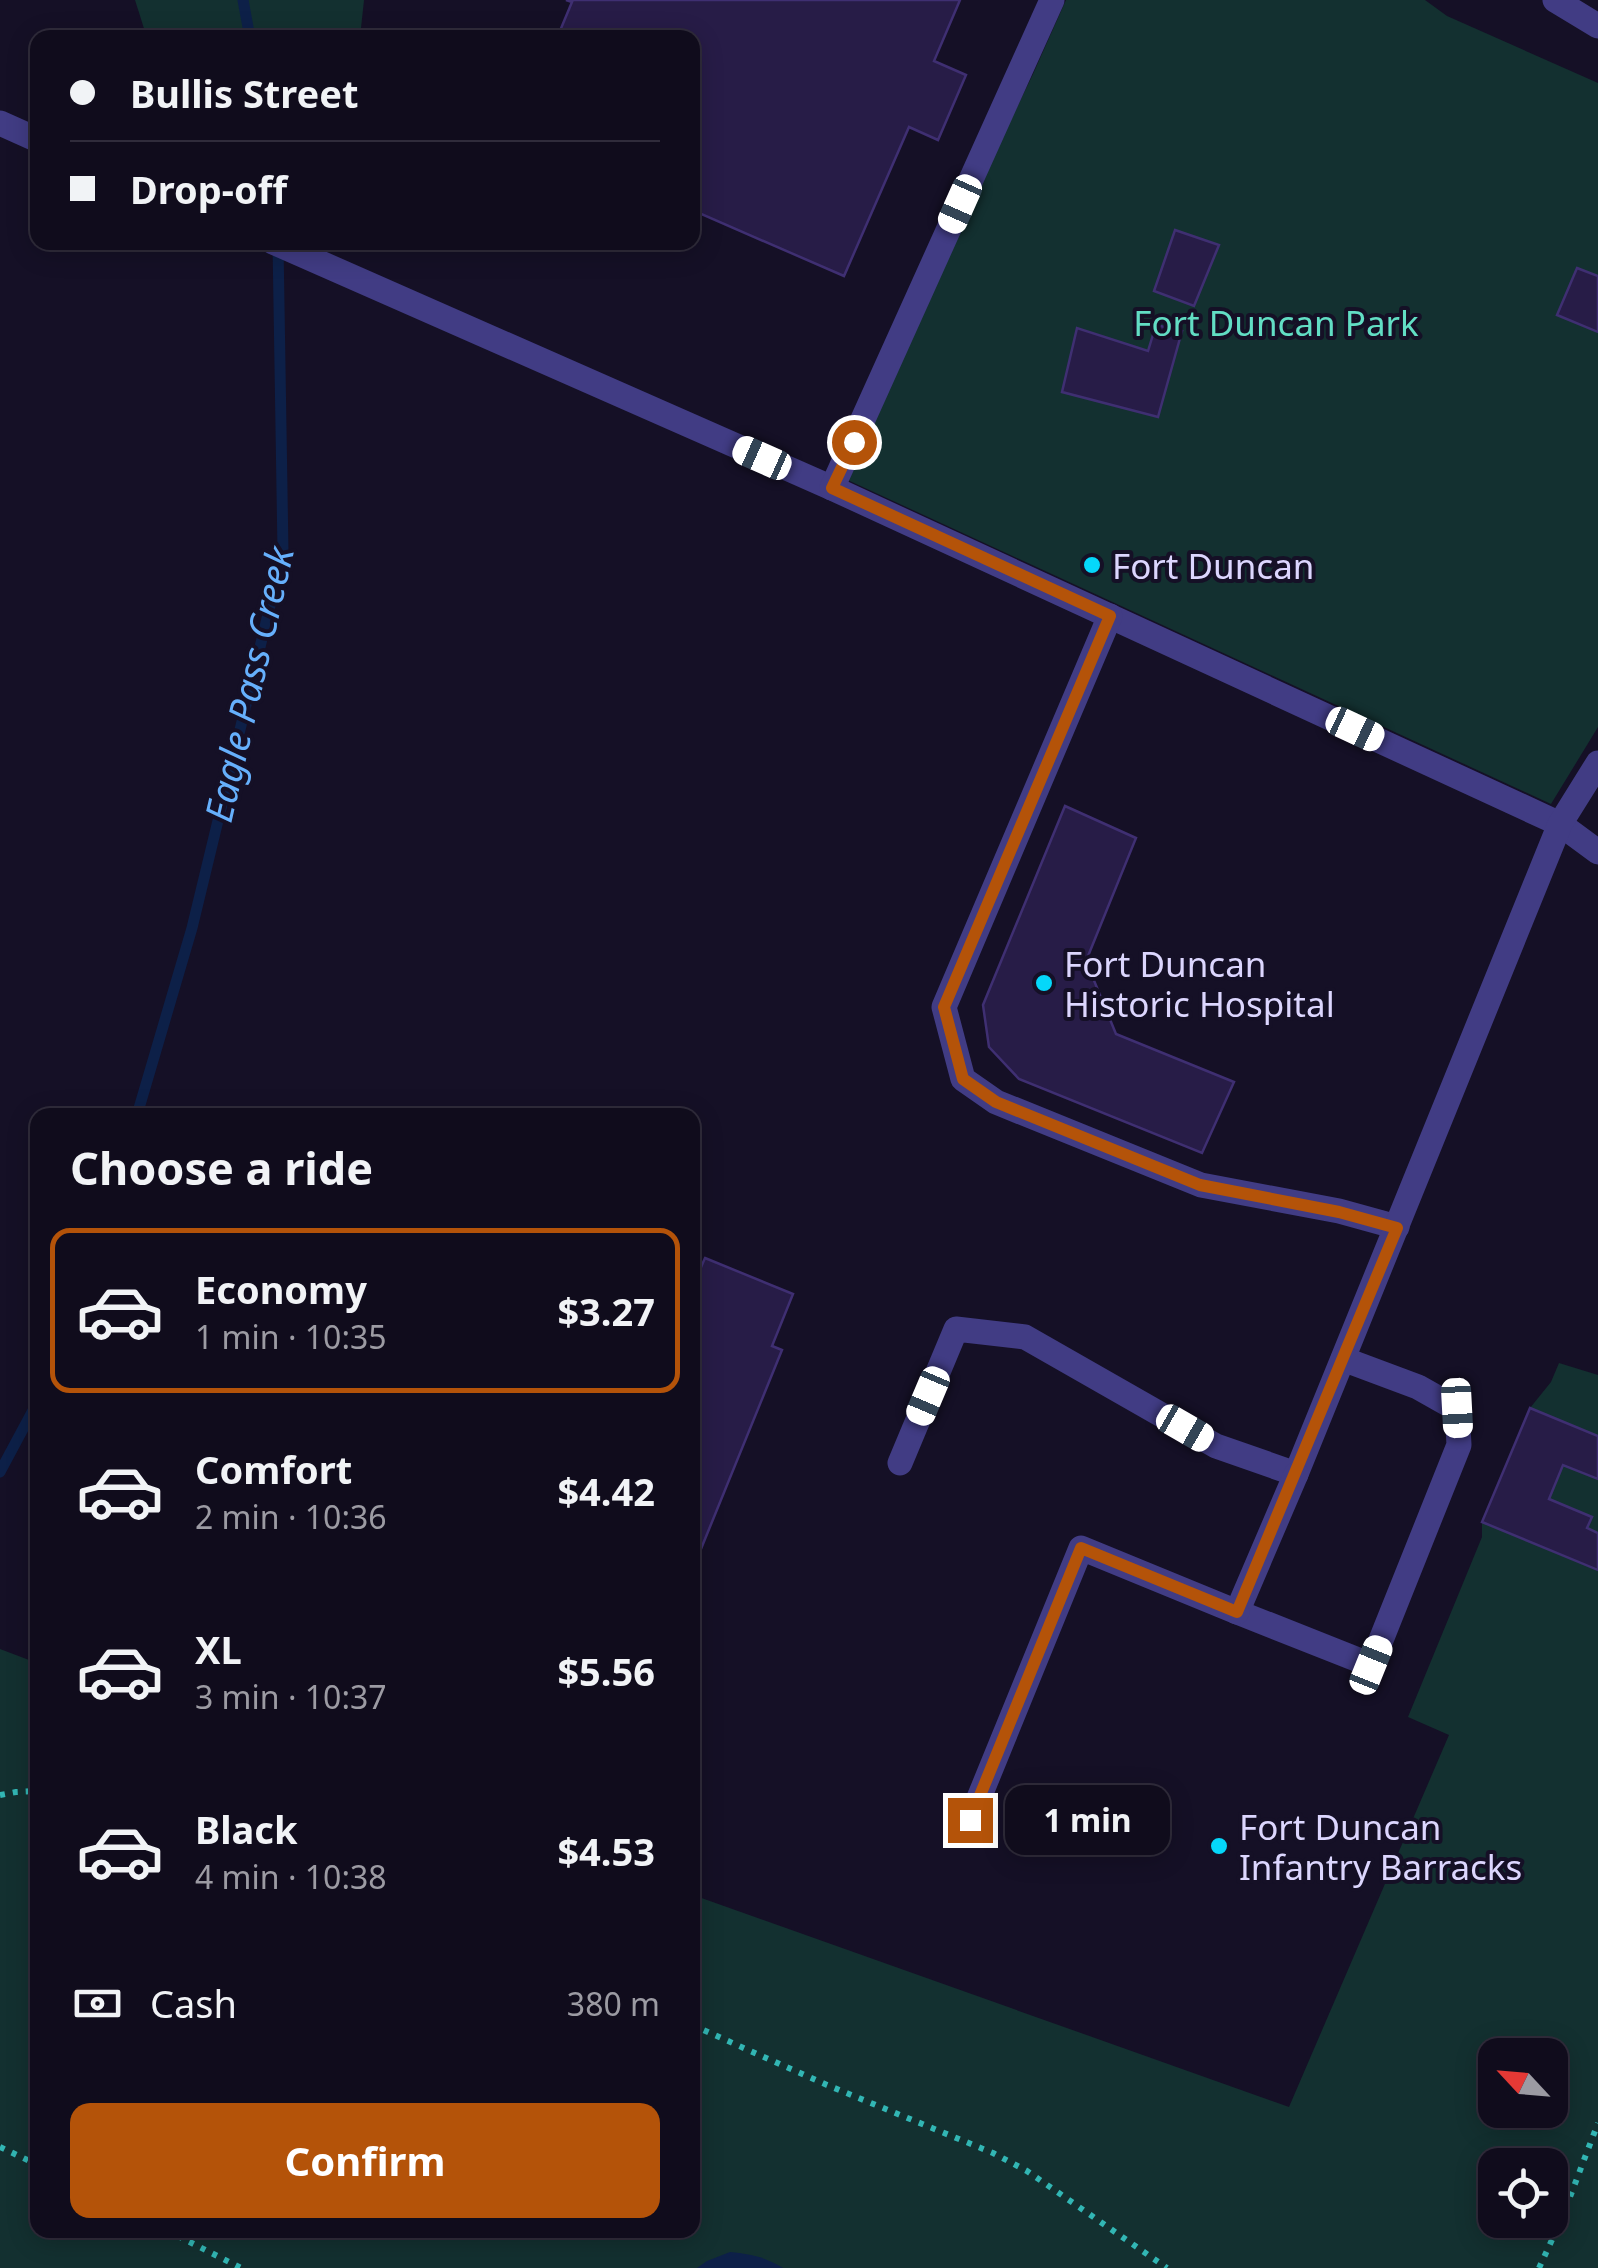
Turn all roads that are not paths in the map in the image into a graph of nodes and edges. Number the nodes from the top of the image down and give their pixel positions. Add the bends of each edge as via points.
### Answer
1 (1052, 0) edge
2 (1554, 0) edge
3 (1598, 26) edge
4 (0, 123) edge
5 (30, 136) edge
6 (290, 250) edge
7 (832, 488) junction
8 (1110, 616) junction
9 (1598, 762) edge
10 (1560, 824) junction
11 (1598, 852) edge
12 (1397, 1228) junction
13 (1344, 1359) junction
14 (900, 1463) dead end
15 (1296, 1474) junction
16 (1237, 1612) junction
17 (970, 1820) dead end

1 - 7 street
2 - 3 street
4 - 5 street
6 - 7 street
7 - 8 street
8 - 10 street
8 - 12 street via 944,1007 963,1079 996,1102 1200,1185
9 - 10 street
10 - 11 street
10 - 12 street
12 - 13 street
13 - 15 street
13 - 16 street via 1457,1408 1459,1444 1371,1665
14 - 15 street via 956,1330 1026,1337 1216,1446
15 - 16 street
16 - 17 street via 1081,1548

